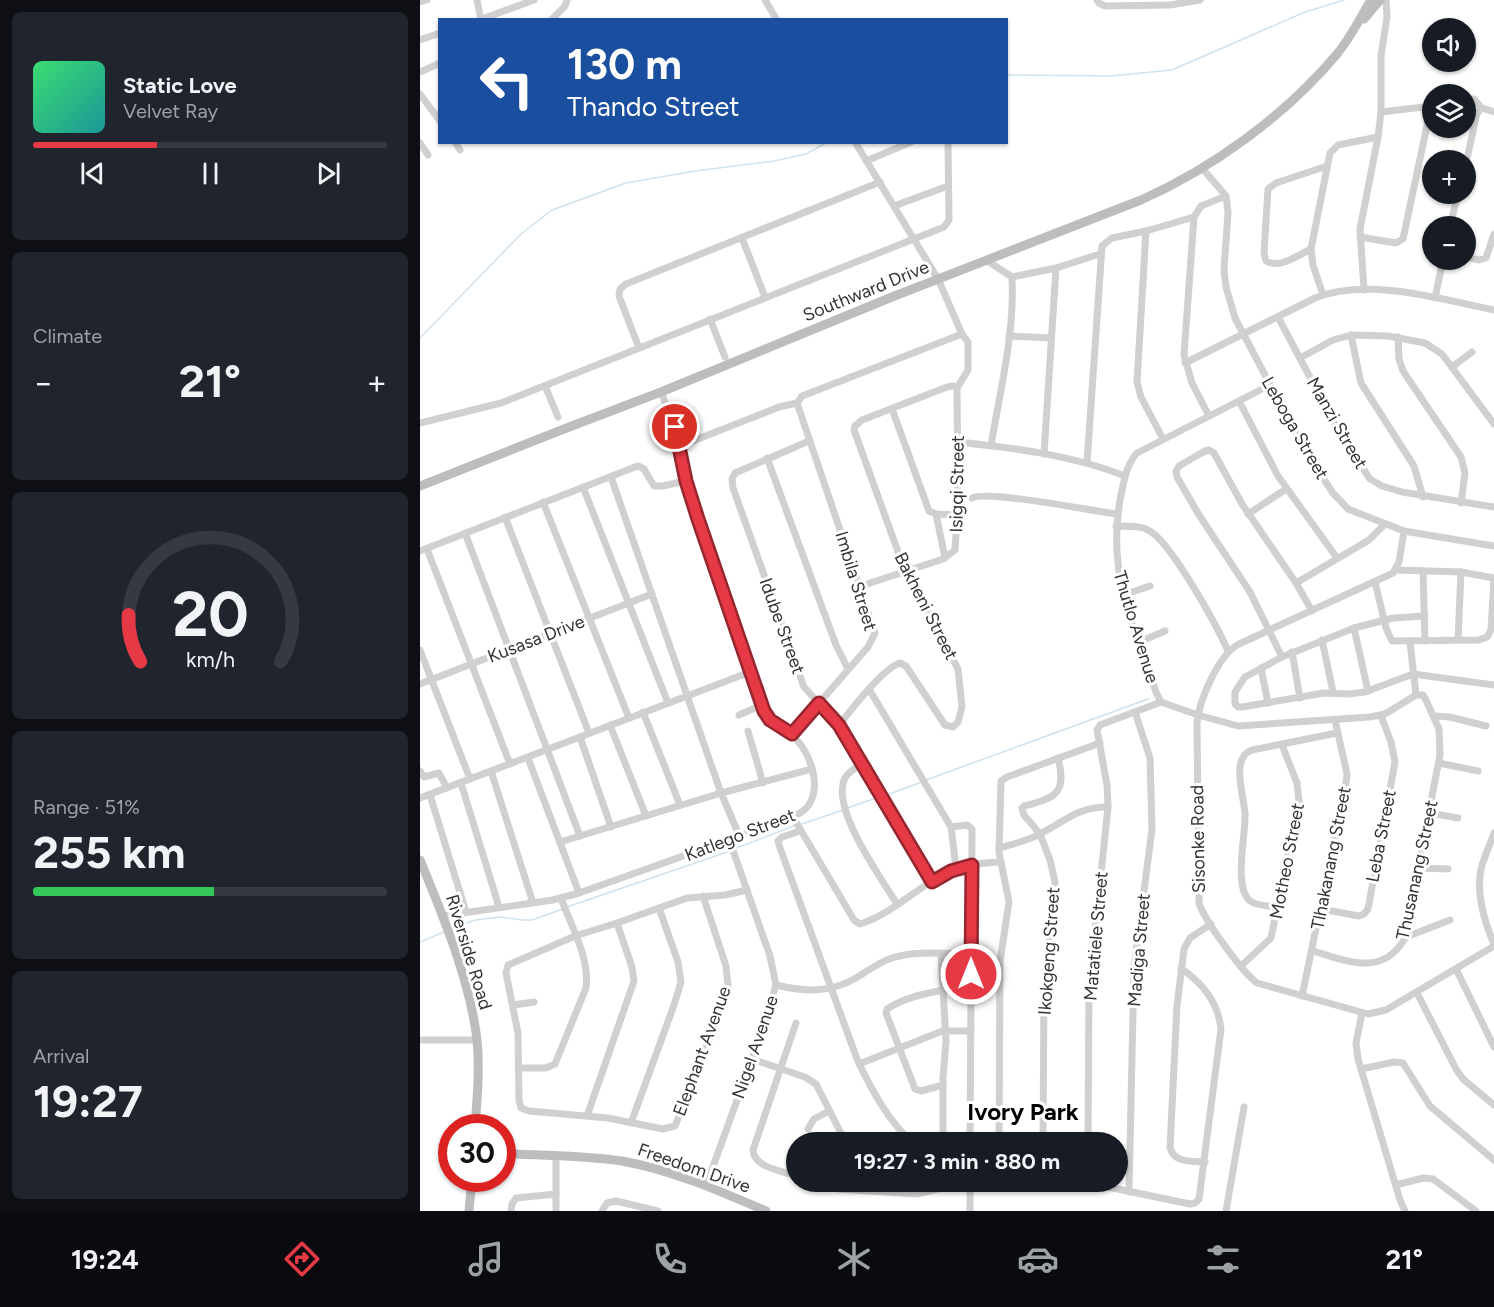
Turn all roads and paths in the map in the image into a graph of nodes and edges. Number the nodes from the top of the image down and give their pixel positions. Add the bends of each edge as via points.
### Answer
1 (427, 0) edge
2 (477, 0) edge
3 (534, 0) edge
4 (567, 0) edge
5 (765, 0) edge
6 (1097, 0) edge
7 (1200, 0) edge
8 (1371, 0) edge
9 (1380, 0) edge
10 (1386, 0) edge
11 (420, 2) edge
12 (480, 18) edge
13 (483, 18) edge
14 (553, 18) edge
15 (776, 18) edge
16 (1360, 22) junction
17 (438, 34) edge
18 (420, 40) edge
19 (438, 64) edge
20 (420, 72) edge
21 (420, 94) edge
22 (1476, 100) edge
23 (1422, 107) edge
24 (1482, 108) junction
25 (1381, 112) junction
26 (1494, 112) edge
27 (438, 118) edge
28 (1378, 137) junction
29 (1425, 138) edge
30 (420, 143) edge
31 (456, 144) edge
32 (856, 144) edge
33 (906, 144) edge
34 (948, 144) edge
35 (460, 150) dead end
36 (1469, 150) edge
37 (428, 155) dead end
38 (866, 161) junction
39 (1327, 166) junction
40 (1203, 168) junction
41 (880, 182) junction
42 (948, 186) junction
43 (1226, 196) junction
44 (894, 206) junction
45 (1194, 217) junction
46 (1146, 231) junction
47 (1494, 234) edge
48 (742, 237) junction
49 (1360, 237) junction
50 (912, 238) junction
51 (1311, 249) junction
52 (1100, 254) junction
53 (1476, 259) edge
54 (986, 260) junction
55 (1056, 268) junction
56 (1441, 270) edge
57 (1012, 277) junction
58 (938, 279) junction
59 (1365, 290) junction
60 (1323, 295) junction
61 (765, 297) junction
62 (1435, 298) junction
63 (1494, 310) edge
64 (1278, 317) junction
65 (710, 319) junction
66 (962, 334) junction
67 (1243, 335) junction
68 (1009, 336) junction
69 (1352, 336) junction
70 (1398, 337) junction
71 (1051, 338) junction
72 (639, 348) junction
73 (1472, 352) dead end
74 (725, 357) dead end
75 (1300, 358) junction
76 (1185, 363) junction
77 (1452, 367) junction
78 (1270, 385) junction
79 (545, 386) junction
80 (957, 388) junction
81 (661, 392) junction
82 (1239, 401) junction
83 (797, 403) junction
84 (892, 409) junction
85 (1209, 416) junction
86 (558, 417) dead end
87 (1493, 421) edge
88 (420, 423) edge
89 (1163, 439) junction
90 (809, 441) junction
91 (958, 442) junction
92 (680, 446) junction
93 (991, 446) junction
94 (1044, 454) junction
95 (767, 458) junction
96 (1087, 463) junction
97 (1125, 476) junction
98 (611, 477) junction
99 (686, 481) junction
100 (420, 486) edge
101 (583, 487) junction
102 (1286, 489) junction
103 (1423, 497) junction
104 (972, 498) dead end
105 (543, 502) junction
106 (1461, 503) junction
107 (1494, 507) edge
108 (936, 514) junction
109 (957, 514) junction
110 (1117, 514) junction
111 (1248, 514) junction
112 (505, 517) junction
113 (1385, 524) junction
114 (1116, 526) junction
115 (1404, 531) junction
116 (465, 533) junction
117 (1494, 546) edge
118 (423, 550) edge
119 (945, 558) junction
120 (1337, 558) junction
121 (1395, 570) junction
122 (905, 571) junction
123 (1423, 571) junction
124 (1461, 572) junction
125 (1494, 578) edge
126 (1376, 582) junction
127 (1296, 583) junction
128 (861, 586) junction
129 (1150, 586) dead end
130 (652, 594) junction
131 (1123, 595) junction
132 (628, 603) junction
133 (1312, 611) junction
134 (1425, 616) junction
135 (590, 618) junction
136 (1384, 620) junction
137 (1354, 628) junction
138 (1269, 630) junction
139 (1165, 631) dead end
140 (551, 633) junction
141 (1322, 640) junction
142 (1458, 640) junction
143 (1425, 641) junction
144 (1139, 642) junction
145 (1410, 642) junction
146 (510, 649) junction
147 (420, 651) edge
148 (1228, 651) junction
149 (1292, 652) junction
150 (1282, 657) junction
151 (471, 664) junction
152 (1261, 668) junction
153 (848, 669) junction
154 (750, 672) junction
155 (1413, 674) junction
156 (431, 680) junction
157 (420, 684) edge
158 (1494, 685) edge
159 (870, 689) junction
160 (1368, 691) junction
161 (1333, 692) junction
162 (687, 695) junction
163 (1416, 695) junction
164 (1300, 698) junction
165 (1161, 702) junction
166 (668, 703) junction
167 (819, 703) junction
168 (1268, 703) junction
169 (762, 705) junction
170 (643, 712) junction
171 (1135, 712) junction
172 (739, 715) dead end
173 (1198, 715) junction
174 (1381, 716) junction
175 (1434, 716) junction
176 (629, 718) junction
177 (1335, 720) junction
178 (610, 725) junction
179 (839, 725) junction
180 (1486, 726) dead end
181 (748, 731) dead end
182 (589, 733) junction
183 (1337, 733) junction
184 (792, 734) junction
185 (580, 737) junction
186 (1100, 743) junction
187 (1282, 745) junction
188 (549, 750) junction
189 (528, 758) junction
190 (1058, 758) junction
191 (863, 762) junction
192 (1439, 763) junction
193 (510, 764) junction
194 (812, 769) junction
195 (420, 771) edge
196 (491, 771) junction
197 (1478, 771) dead end
198 (470, 779) junction
199 (461, 783) junction
200 (763, 783) junction
201 (447, 788) junction
202 (721, 793) junction
203 (430, 795) junction
204 (420, 798) edge
205 (680, 806) junction
206 (1108, 807) junction
207 (1430, 813) junction
208 (646, 816) junction
209 (793, 817) junction
210 (1458, 818) dead end
211 (611, 827) junction
212 (951, 827) junction
213 (800, 831) junction
214 (1494, 833) edge
215 (1040, 834) junction
216 (739, 835) junction
217 (580, 836) junction
218 (729, 839) junction
219 (560, 842) junction
220 (999, 848) junction
221 (420, 860) edge
222 (1000, 862) junction
223 (972, 865) junction
224 (956, 868) junction
225 (1419, 868) junction
226 (1448, 869) dead end
227 (423, 878) edge
228 (932, 882) junction
229 (747, 890) junction
230 (579, 893) junction
231 (703, 896) junction
232 (561, 898) junction
233 (533, 903) junction
234 (897, 904) junction
235 (499, 907) junction
236 (1278, 907) junction
237 (659, 908) junction
238 (1321, 909) junction
239 (466, 912) junction
240 (442, 916) junction
241 (1450, 920) dead end
242 (617, 923) junction
243 (1211, 924) junction
244 (575, 936) junction
245 (1406, 937) junction
246 (1494, 945) edge
247 (1313, 951) junction
248 (941, 954) junction
249 (971, 954) junction
250 (1241, 966) junction
251 (1181, 968) junction
252 (1456, 969) junction
253 (776, 985) junction
254 (832, 988) junction
255 (943, 990) junction
256 (1417, 993) junction
257 (1302, 996) junction
258 (534, 1002) dead end
259 (513, 1005) junction
260 (1362, 1013) junction
261 (796, 1023) dead end
262 (945, 1030) junction
263 (971, 1031) junction
264 (420, 1040) edge
265 (477, 1040) junction
266 (1494, 1047) edge
267 (898, 1048) junction
268 (752, 1059) junction
269 (859, 1064) junction
270 (519, 1068) junction
271 (782, 1069) junction
272 (1361, 1069) junction
273 (943, 1085) junction
274 (1494, 1105) edge
275 (1244, 1107) dead end
276 (829, 1111) junction
277 (477, 1114) edge
278 (587, 1116) junction
279 (631, 1123) junction
280 (807, 1129) dead end
281 (840, 1132) edge
282 (903, 1132) edge
283 (943, 1132) edge
284 (970, 1132) edge
285 (999, 1132) edge
286 (1043, 1132) edge
287 (1088, 1132) edge
288 (516, 1154) edge
289 (556, 1156) junction
290 (1494, 1160) edge
291 (1205, 1162) junction
292 (786, 1172) edge
293 (1396, 1185) junction
294 (706, 1186) junction
295 (471, 1192) edge
296 (886, 1192) edge
297 (925, 1192) edge
298 (970, 1192) edge
299 (1129, 1192) joint
300 (556, 1194) junction
301 (469, 1211) edge
302 (511, 1211) edge
303 (556, 1211) edge
304 (602, 1211) edge
305 (657, 1211) edge
306 (766, 1211) edge
307 (970, 1211) edge
308 (1226, 1211) edge
309 (1405, 1211) edge
310 (1476, 1211) edge

1 - 11 street
2 - 12 street
3 - 13 street
4 - 14 street
5 - 15 street
6 - 7 street via 1105,6 1170,5
8 - 16 main road
9 - 16 main road
10 - 25 street via 1380,56
16 - 40 main road, Southward Drive via 1338,53 1303,89
17 - 18 street
19 - 20 street
21 - 27 street
22 - 24 street
23 - 25 street
24 - 26 street
24 - 36 street via 1477,113
25 - 28 street
28 - 39 street via 1335,147
28 - 49 street
29 - 49 street via 1403,239 1396,243
30 - 37 street
31 - 35 street
32 - 38 street
33 - 38 street
34 - 42 street
38 - 41 street
39 - 51 street
39 - 51 street via 1268,189 1266,261 1279,264
40 - 43 street
40 - 54 main road, Southward Drive via 1141,200
41 - 44 street
41 - 48 street
42 - 44 street
42 - 50 street via 947,224
43 - 45 street via 1199,208
43 - 67 street, Leboga Street via 1226,287
44 - 50 street
45 - 46 street
45 - 76 street
46 - 52 street via 1108,240
46 - 89 street via 1137,382
47 - 53 street via 1486,258
48 - 61 street
48 - 72 street via 622,287 620,296
49 - 59 street
50 - 58 street
50 - 61 street
51 - 60 street
52 - 55 street
52 - 96 street
54 - 57 street
54 - 58 main road, Southward Drive
55 - 57 street
55 - 71 street
56 - 62 street
57 - 68 street
58 - 66 street
58 - 81 main road, Southward Drive
59 - 60 street
59 - 62 street
60 - 64 street
61 - 65 street
62 - 63 street
64 - 67 street
64 - 75 street, Manzi Street
65 - 72 street
65 - 74 street
66 - 80 street via 968,342 969,365
66 - 83 street via 802,396
67 - 76 street
67 - 78 street, Leboga Street
68 - 71 street
68 - 93 street
69 - 70 street
69 - 75 street via 1333,340
69 - 103 street via 1361,383 1414,465
70 - 77 street via 1432,346
70 - 106 street via 1402,371 1461,457 1465,473
71 - 94 street
72 - 79 street
73 - 77 street
75 - 103 street, Manzi Street via 1340,434 1370,479
76 - 85 street
77 - 87 street
78 - 82 street, Thutlo Avenue
78 - 113 street, Leboga Street via 1305,451 1340,503
79 - 86 street
79 - 88 street via 501,403
80 - 84 street, Bakheni Street via 947,387
80 - 91 street, Isigqi Street
81 - 92 street, Katlego Street
81 - 100 main road, Southward Drive
82 - 85 street, Thutlo Avenue
82 - 102 street
83 - 90 street, Imbila Street
83 - 92 street
84 - 108 street via 927,507
84 - 122 street, Bakheni Street via 861,420 854,430
85 - 89 street, Thutlo Avenue
89 - 97 street, Thutlo Avenue via 1137,453
90 - 95 street
90 - 128 street, Imbila Street
91 - 93 street
91 - 109 street, Isigqi Street
92 - 99 street, Katlego Street
93 - 94 street
94 - 96 street
95 - 153 street
95 - 167 street, Idube Street via 735,473 733,488 800,678
96 - 97 street
97 - 110 street, Thutlo Avenue
98 - 99 street via 639,466 654,486
98 - 101 street
98 - 130 street
99 - 154 street, Katlego Street
101 - 105 street
101 - 132 street
102 - 111 street
102 - 120 street
103 - 106 street, Manzi Street
104 - 110 street via 998,497
105 - 112 street
105 - 135 street
106 - 107 street, Manzi Street
108 - 109 street
108 - 119 street
109 - 119 street, Isigqi Street via 956,545
110 - 114 street, Thutlo Avenue
111 - 127 street
111 - 138 street via 1211,451 1202,452 1177,468 1177,477 1250,592
112 - 116 street
112 - 140 street
113 - 115 street, Leboga Street
113 - 120 street via 1369,540
114 - 131 street, Thutlo Avenue via 1117,568
114 - 148 street via 1148,530 1159,538 1202,600
115 - 117 street, Leboga Street
115 - 121 street
116 - 118 street
116 - 146 street
118 - 151 street
119 - 122 street, Isigqi Street
120 - 127 street
121 - 123 street
121 - 126 street
122 - 128 street, Isigqi Street
122 - 159 street, Bakheni Street via 958,669 962,700 958,722 952,727 945,725 903,664 892,666
123 - 124 street
123 - 134 street
124 - 125 street
124 - 142 street
125 - 142 street via 1490,634 1479,640
126 - 133 street
126 - 136 street
127 - 133 street
128 - 153 street, Imbila Street via 875,633
129 - 131 street
130 - 132 street, Kusasa Drive
130 - 162 street
131 - 144 street, Thutlo Avenue
132 - 135 street, Kusasa Drive
132 - 166 street
133 - 138 street
134 - 136 street
134 - 143 street
135 - 140 street, Kusasa Drive
135 - 176 street
136 - 137 street
136 - 145 street via 1391,640
137 - 141 street
137 - 160 street
138 - 148 street
138 - 150 street
139 - 144 street
140 - 146 street, Kusasa Drive
140 - 182 street
141 - 149 street
141 - 161 street
142 - 143 street
143 - 145 street
144 - 165 street, Thutlo Avenue
145 - 155 street
146 - 151 street, Kusasa Drive
146 - 188 street
147 - 156 street
148 - 173 street, Sisonke Road
149 - 150 street
149 - 164 street
150 - 152 street
151 - 156 street, Kusasa Drive
151 - 193 street
152 - 168 street
152 - 168 street via 1242,681 1234,702 1240,707
153 - 167 street, Imbila Street
154 - 162 street
154 - 169 street, Katlego Street
155 - 158 street
155 - 160 street
155 - 163 street
156 - 157 street, Kusasa Drive
156 - 198 street
159 - 179 street, Bakheni Street
159 - 212 street
160 - 161 street
161 - 164 street
162 - 166 street
162 - 202 street
163 - 174 street
163 - 175 street, Thusanang Street via 1423,695
164 - 168 street
165 - 171 street
165 - 173 street
166 - 170 street
167 - 179 street, Idube Street
167 - 184 street, Imbila Street
169 - 172 street
169 - 184 street, Katlego Street via 770,720
170 - 176 street
170 - 205 street
171 - 186 street, Matatiele Street via 1101,724 1097,730
171 - 299 street, Madiga Street via 1150,759 1152,829 1134,968
173 - 177 street via 1238,726
173 - 243 street, Sisonke Road via 1198,894
174 - 177 street
174 - 238 street, Leba Street via 1395,762 1368,909 1359,916
175 - 180 street
175 - 192 street, Thusanang Street via 1441,742
176 - 178 street
177 - 183 street, Tlhakanang Street
178 - 182 street
178 - 208 street
179 - 191 street, Idube Street
181 - 200 street
182 - 185 street
183 - 187 street
183 - 238 street, Tlhakanang Street via 1347,774
184 - 194 street, Katlego Street via 805,750
185 - 188 street
185 - 211 street
186 - 190 street
186 - 206 street, Matatiele Street
187 - 236 street, Motheo Street via 1297,783 1299,802
187 - 236 street via 1247,751 1240,766 1245,814 1242,886 1253,903
188 - 189 street
188 - 217 street
189 - 193 street
189 - 219 street
190 - 215 street, Ikokgeng Street via 1062,777 1058,791 1046,801 1022,808 1025,818
190 - 220 street via 1001,781
191 - 228 street, Idube Street
191 - 234 street via 848,774 844,783 847,813 856,838
192 - 197 street
192 - 207 street, Thusanang Street
193 - 196 street
194 - 200 street
194 - 209 street, Katlego Street via 810,804
195 - 201 street via 423,777 439,773
196 - 198 street
196 - 233 street
198 - 199 street
199 - 201 street
199 - 235 street
200 - 202 street
201 - 203 street
202 - 205 street
202 - 216 street
203 - 204 street
203 - 239 street
205 - 208 street
206 - 215 street via 1080,811
206 - 287 street, Matatiele Street via 1090,978
207 - 210 street
207 - 225 street, Thusanang Street
208 - 211 street
209 - 213 street
209 - 216 street, Katlego Street
211 - 217 street
212 - 223 street via 967,825 972,829
212 - 224 street
213 - 234 street via 857,923 862,924
213 - 254 street via 779,838 779,845
214 - 246 street via 1480,881 1484,920
215 - 220 street
215 - 286 street, Ikokgeng Street via 1054,882 1044,990
216 - 218 street, Katlego Street
217 - 219 street
218 - 229 street, Nigel Avenue
218 - 230 street, Katlego Street
219 - 230 street
220 - 222 street
221 - 227 main road, Riverside Road
222 - 223 street
222 - 285 street via 1009,902 1000,962
223 - 224 street
223 - 249 street
224 - 228 street
225 - 226 street
225 - 245 street, Thusanang Street
227 - 240 main road, Riverside Road
228 - 234 street
229 - 231 street
229 - 253 street, Nigel Avenue
230 - 232 street, Katlego Street
231 - 237 street, Elephant Avenue
231 - 279 street, Elephant Avenue via 726,966 725,998 675,1126 663,1129
232 - 233 street, Katlego Street
232 - 244 street
233 - 235 street, Katlego Street
235 - 239 street, Katlego Street
236 - 250 street, Motheo Street via 1271,938
237 - 242 street, Elephant Avenue
237 - 279 street via 681,981
238 - 247 street, Tlhakanang Street
239 - 240 street, Katlego Street
240 - 265 main road, Riverside Road via 470,1002
241 - 245 street
242 - 244 street, Elephant Avenue
242 - 278 street via 634,981
243 - 250 street, Sisonke Road
243 - 251 street via 1187,942
244 - 259 street, Elephant Avenue via 508,965
244 - 270 street via 587,979 558,1061 550,1067
245 - 247 street, Thusanang Street via 1398,950 1371,964
246 - 252 street, Sisonke Road
247 - 257 street, Tlhakanang Street
248 - 249 street
248 - 254 street via 891,958
248 - 255 street
249 - 263 street
250 - 257 street, Sisonke Road via 1257,983
251 - 291 street via 1210,996 1221,1029
251 - 291 street via 1170,1147 1176,1158
252 - 256 street, Sisonke Road
252 - 266 street
253 - 254 street via 804,991
253 - 268 street, Nigel Avenue
254 - 269 street
255 - 262 street
255 - 267 street via 912,997 887,1009
256 - 260 street, Sisonke Road via 1386,1010
256 - 274 street via 1456,1070
257 - 260 street, Sisonke Road
258 - 259 street
259 - 270 street, Elephant Avenue
260 - 272 street via 1356,1043
261 - 271 street
262 - 263 street
262 - 267 street
262 - 273 street
263 - 284 street
264 - 265 street
265 - 277 main road, Riverside Road
267 - 269 street
267 - 273 street via 917,1090
268 - 271 street
268 - 294 street, Nigel Avenue
269 - 282 street via 889,1116
270 - 278 street, Elephant Avenue via 521,1108 529,1112
271 - 276 street via 816,1084
271 - 292 street via 753,1155 760,1163
272 - 290 street via 1403,1063 1430,1107
272 - 293 street
273 - 283 street
275 - 308 street
276 - 280 street via 814,1119
276 - 281 street
278 - 279 street, Elephant Avenue
288 - 289 main road, Freedom Drive
289 - 294 main road, Freedom Drive via 620,1161
289 - 300 street
291 - 299 street via 1196,1203
293 - 309 street
293 - 310 street via 1433,1179
294 - 306 main road, Freedom Drive
295 - 301 main road
296 - 297 street
298 - 307 street
300 - 302 street via 516,1198
300 - 303 street
304 - 305 street via 607,1203 616,1201

